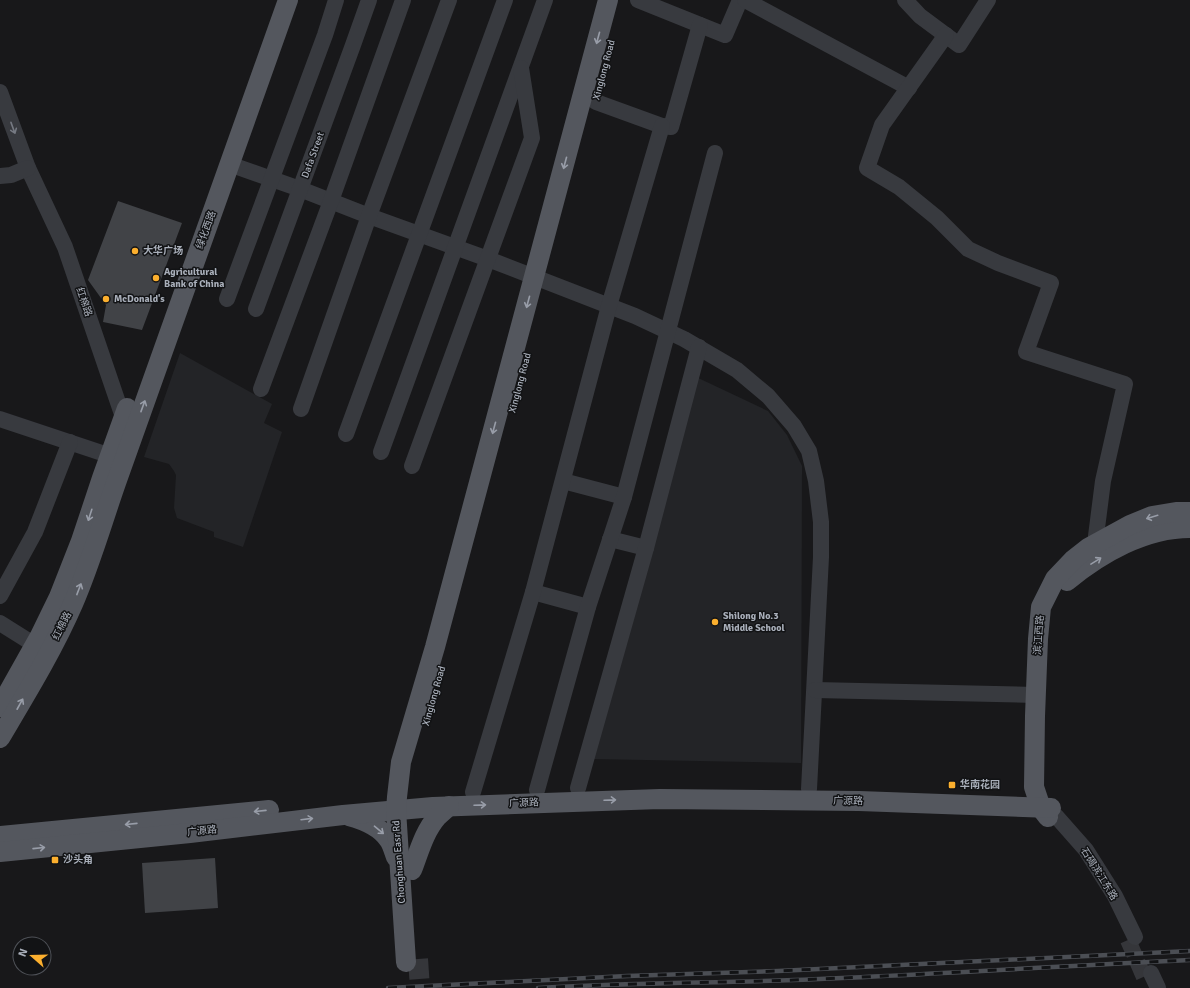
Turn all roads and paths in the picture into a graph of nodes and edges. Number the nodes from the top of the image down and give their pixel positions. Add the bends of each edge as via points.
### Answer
1 (275, 0) edge
2 (288, 0) edge
3 (336, 0) edge
4 (369, 0) edge
5 (403, 0) edge
6 (449, 0) edge
7 (505, 0) edge
8 (545, 0) edge
9 (608, 0) edge
10 (623, 0) edge
11 (638, 0) edge
12 (740, 0) edge
13 (745, 0) edge
14 (905, 0) edge
15 (988, 0) edge
16 (700, 25) junction
17 (946, 36) junction
18 (521, 66) junction
19 (909, 88) junction
20 (0, 92) edge
21 (596, 102) junction
22 (662, 126) junction
23 (715, 153) dead end
24 (229, 164) junction
25 (28, 168) junction
26 (0, 176) edge
27 (271, 178) junction
28 (300, 189) junction
29 (331, 201) junction
30 (369, 216) junction
31 (419, 234) junction
32 (456, 247) junction
33 (488, 259) junction
34 (541, 280) junction
35 (227, 299) dead end
36 (609, 306) junction
37 (256, 309) dead end
38 (667, 331) junction
39 (699, 347) junction
40 (261, 389) dead end
41 (301, 409) dead end
42 (0, 419) edge
43 (124, 419) junction
44 (346, 434) dead end
45 (131, 440) junction
46 (70, 442) junction
47 (381, 452) dead end
48 (117, 458) junction
49 (412, 466) dead end
50 (109, 480) junction
51 (562, 481) junction
52 (624, 497) junction
53 (1190, 512) edge
54 (1190, 528) edge
55 (1096, 536) dead end
56 (610, 539) junction
57 (646, 548) junction
58 (533, 592) junction
59 (0, 596) edge
60 (588, 607) junction
61 (0, 623) edge
62 (35, 645) junction
63 (815, 690) junction
64 (1036, 695) junction
65 (0, 707) edge
66 (0, 738) edge
67 (408, 764) joint
68 (578, 788) junction
69 (810, 788) junction
70 (537, 790) junction
71 (473, 792) junction
72 (403, 803) junction
73 (449, 806) junction
74 (1047, 807) junction
75 (343, 815) junction
76 (0, 836) edge
77 (0, 852) edge
78 (406, 868) junction
79 (1132, 939) tunnel mouth
80 (412, 961) tunnel mouth
81 (1148, 979) tunnel mouth
82 (1158, 988) edge

1 - 43 main road, 绿化西路
2 - 24 main road, 绿化西路
3 - 27 street
4 - 28 street, Dafa Street
5 - 29 street
6 - 30 street
7 - 31 street
8 - 18 street
9 -> 34 main road, Xinglong Road
10 - 21 main road, Xinglong Road
11 - 16 street
12 - 16 street via 725,35
13 - 19 street
14 - 17 street via 920,16
15 - 17 street via 960,45
16 - 22 street via 671,127
17 - 19 street
18 - 32 street
18 - 33 street via 532,138
19 - 55 street via 882,125 867,168 900,187 937,218 968,249 1051,283 1026,352 1125,384 1103,481
20 -> 25 street, 红棉路
21 - 22 street
21 - 34 main road, Xinglong Road
22 - 36 street
23 - 38 street
24 - 27 street
45 -> 24 main road, 绿化西路
25 - 26 street via 11,175
25 - 43 street, 红棉路 via 65,247
27 - 28 street
27 - 35 street
28 - 29 street
28 - 37 street, Dafa Street
29 - 30 street
29 - 40 street
30 - 31 street
30 - 41 street
31 - 32 street
31 - 44 street
32 - 33 street
32 - 47 street
33 - 34 street
33 - 49 street
34 - 36 street
34 - 67 main road, Xinglong Road via 439,632
36 - 38 street
36 - 51 street
38 - 39 street
38 - 52 street
39 - 57 street
39 - 63 street via 737,370 768,396 794,426 809,452 821,522
42 - 46 street
43 - 45 street, 红棉路
43 - 48 main road, 绿化西路
45 - 48 main road, 绿化西路
46 - 48 street
46 - 59 street via 35,532
48 - 50 main road, 绿化西路
50 -> 62 main road, 红棉路 via 59,597
66 -> 50 main road, 红棉路 via 73,603 94,547
51 - 52 street
51 - 58 street
52 - 56 street
53 -> 64 main road, 滨江西路 via 1152,516 1130,525 1088,548 1055,579 1041,607
74 -> 54 main road, 滨江西路 via 1043,769 1048,639 1052,610 1064,585 1081,570 1112,550 1134,540 1156,532
56 - 57 street
56 - 60 street
57 - 68 street
58 - 60 street
58 - 71 street
60 - 70 street
61 - 62 street
62 - 65 main road, 红棉路
63 - 64 street
63 - 69 street
64 - 74 main road, 滨江西路 via 1034,787
67 - 72 main road, Chonghuan Easr Rd
68 - 69 main road, 广源路
68 - 70 main road, 广源路
69 - 74 main road, 广源路
70 - 71 main road, 广源路
71 - 72 main road, 广源路
72 - 73 main road, 广源路
72 - 75 main road, 广源路
72 -> 76 main road, 广源路
72 - 78 main road, Chonghuan Easr Rd
73 -> 74 main road, 广源路 via 660,799 858,801
73 - 78 main road via 429,829
74 - 79 street, 石碣滨江东路 via 1086,850 1114,896
77 -> 75 main road, 广源路
75 -> 78 main road via 364,820 378,828 389,840
78 - 80 main road, Chonghuan Easr Rd
81 - 82 street

